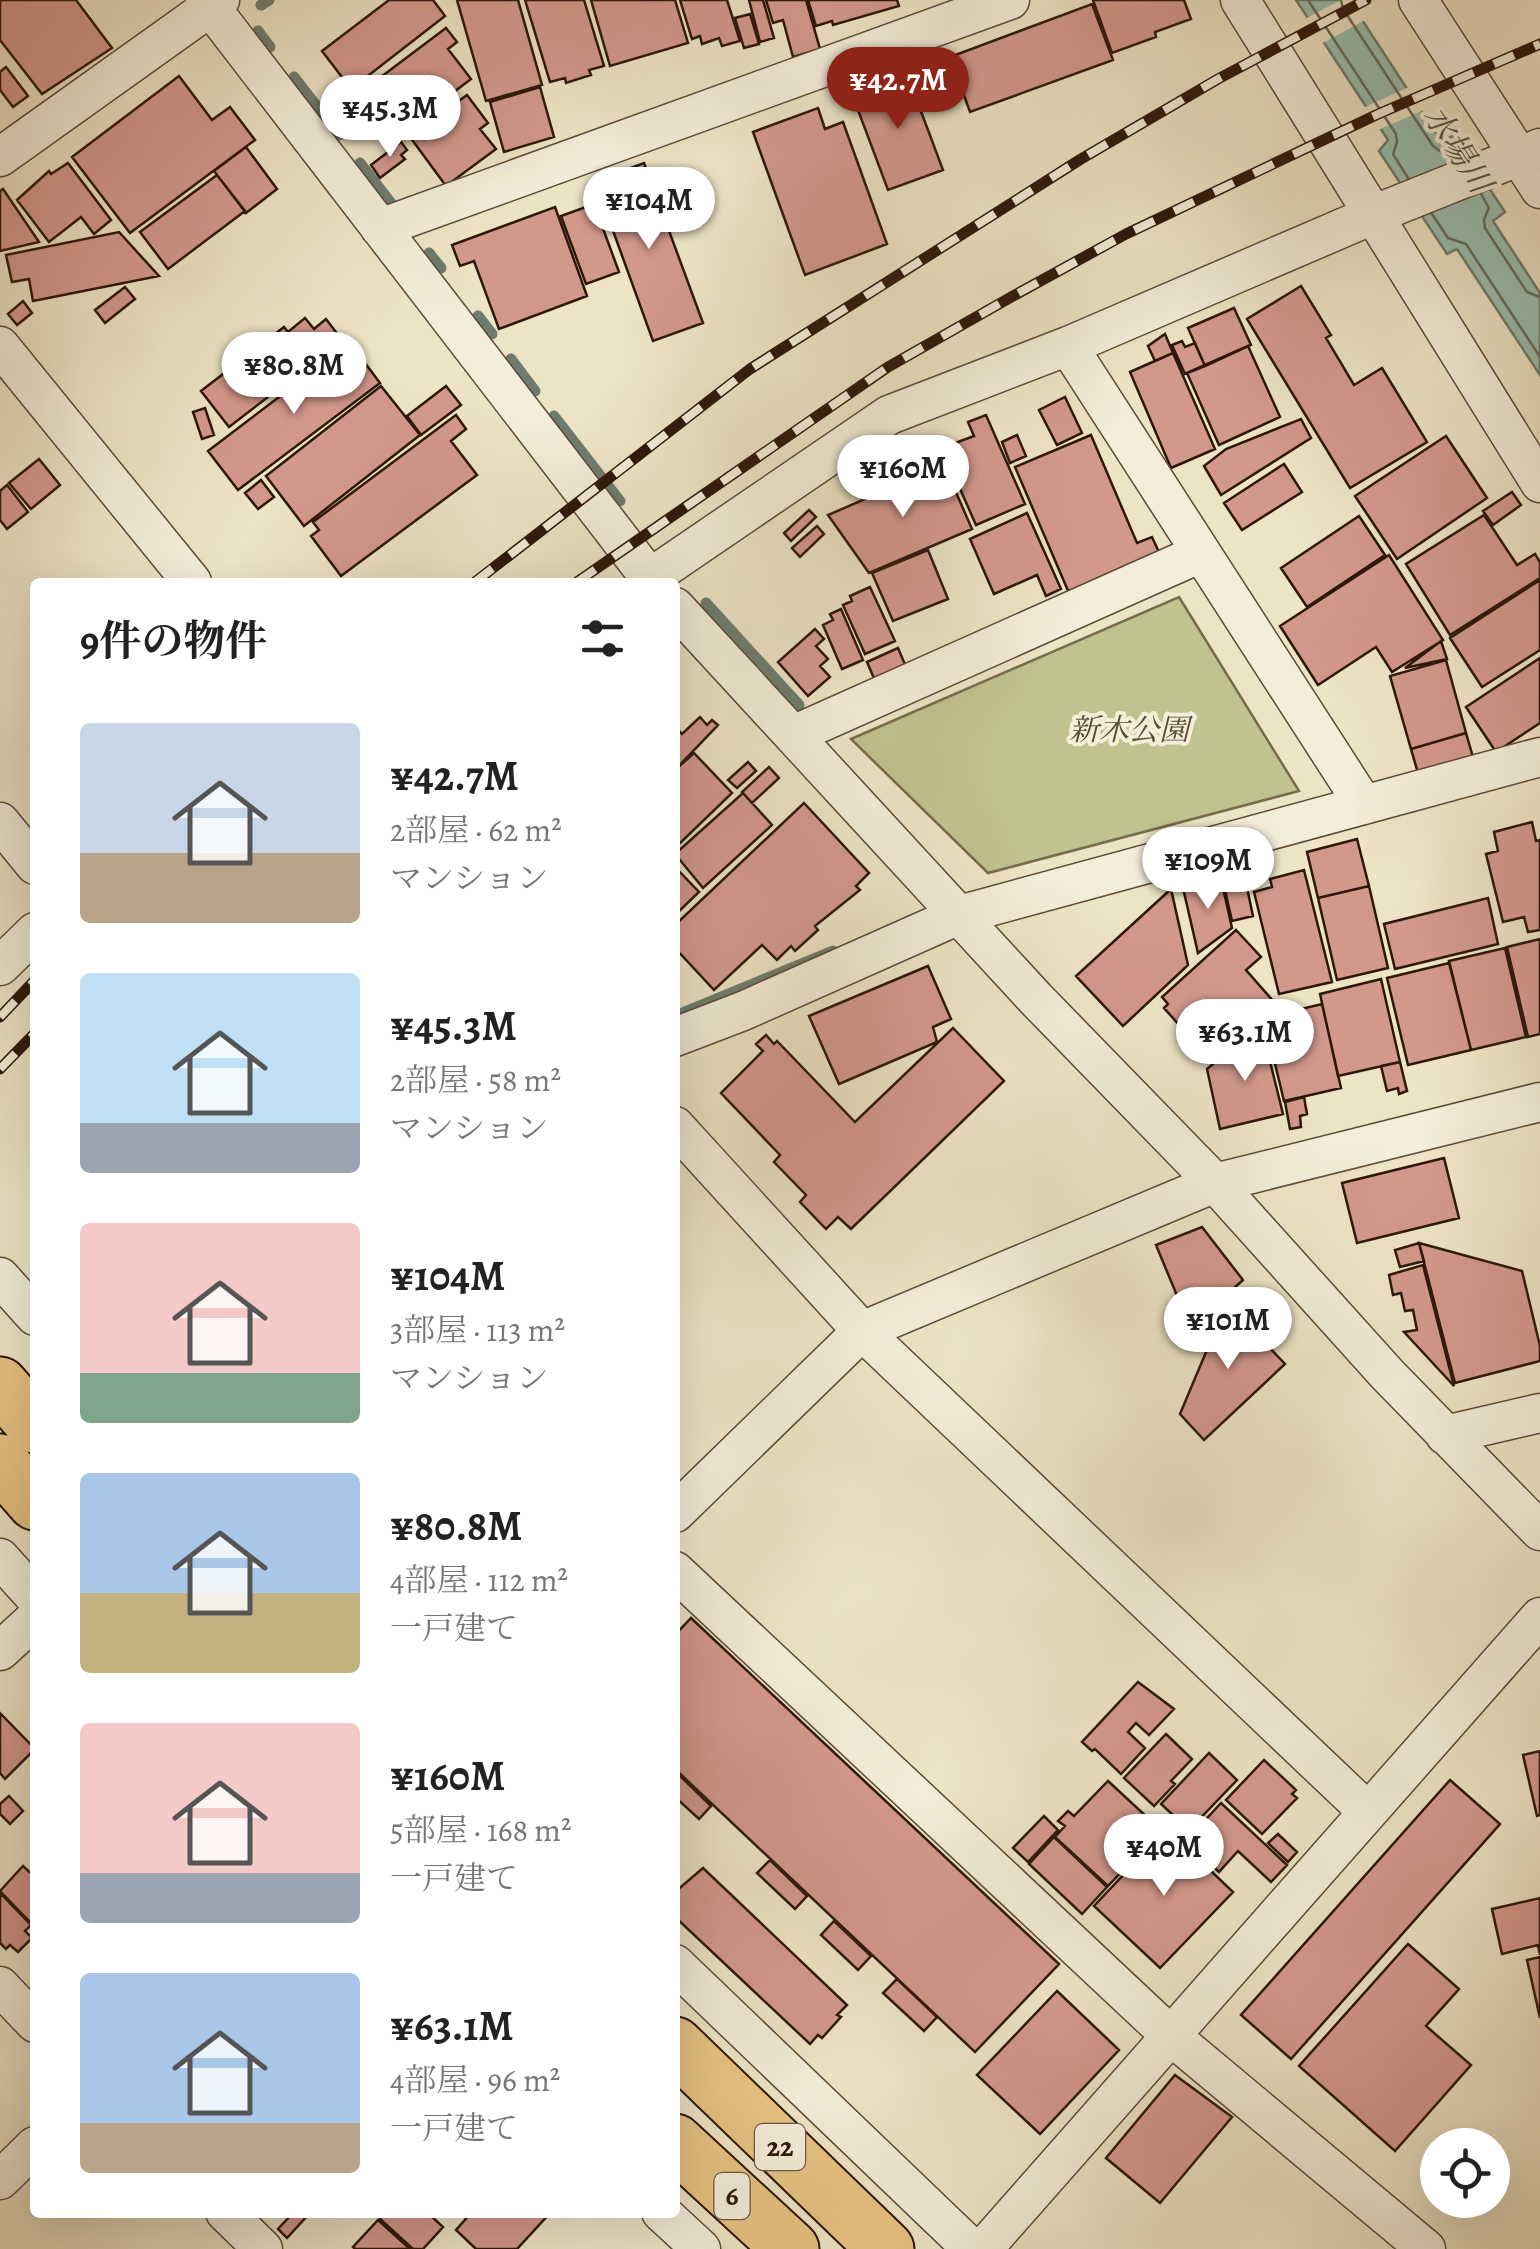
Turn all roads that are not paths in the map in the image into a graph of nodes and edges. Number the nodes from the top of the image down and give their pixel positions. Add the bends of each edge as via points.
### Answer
1 (1010, 0) edge
2 (1240, 0) edge
3 (1418, 0) edge
4 (212, 2) edge
5 (0, 157) edge
6 (1519, 157) edge
7 (1540, 188) edge
8 (1385, 210) junction
9 (380, 228) junction
10 (0, 346) edge
11 (1068, 346) junction
12 (1540, 483) edge
13 (1201, 553) junction
14 (189, 578) edge
15 (647, 578) edge
16 (653, 578) edge
17 (680, 612) edge
18 (794, 735) junction
19 (1540, 757) edge
20 (1364, 804) junction
21 (0, 822) edge
22 (30, 860) edge
23 (959, 915) junction
24 (30, 937) edge
25 (0, 966) edge
26 (680, 1035) edge
27 (1540, 1102) edge
28 (680, 1131) edge
29 (1214, 1183) junction
30 (0, 1277) edge
31 (30, 1310) edge
32 (862, 1330) junction
33 (0, 1352) edge
34 (0, 1385) edge
35 (30, 1385) edge
36 (1540, 1413) edge
37 (30, 1419) edge
38 (1444, 1435) junction
39 (0, 1462) edge
40 (0, 1479) edge
41 (30, 1496) edge
42 (680, 1508) edge
43 (30, 1512) edge
44 (1540, 1531) edge
45 (0, 1558) edge
46 (680, 1577) edge
47 (30, 1592) edge
48 (1540, 1617) edge
49 (30, 1624) edge
50 (0, 1651) edge
51 (1368, 1812) junction
52 (680, 1969) edge
53 (0, 1986) edge
54 (30, 2018) edge
55 (1171, 2036) junction
56 (680, 2051) edge
57 (680, 2077) edge
58 (680, 2147) edge
59 (30, 2151) edge
60 (680, 2163) edge
61 (0, 2180) edge
62 (231, 2218) edge
63 (667, 2218) edge
64 (263, 2249) edge
65 (700, 2249) edge
66 (771, 2249) edge
67 (791, 2249) edge
68 (864, 2249) edge
69 (886, 2249) edge
70 (972, 2249) edge
71 (983, 2249) edge
72 (1426, 2249) edge

1 - 9 street
2 - 8 street
3 - 6 street
4 - 5 street
4 - 9 street
6 - 7 street
6 - 8 street
8 - 11 street
8 - 12 street
9 - 15 street
10 - 14 street
11 - 13 street
11 - 16 street via 889,415
13 - 18 street
13 - 20 street
17 - 18 street
18 - 23 street
19 - 20 street
20 - 23 street
21 - 22 street
23 - 26 street
23 - 29 street
24 - 25 street
27 - 29 street
28 - 32 street
29 - 32 street
29 - 38 street
30 - 31 street
32 - 42 street
32 - 51 street
33 - 35 highway
34 - 37 highway
36 - 38 street
38 - 44 street
39 - 41 highway
40 - 43 highway
45 - 47 street
46 - 55 street
48 - 51 street
49 - 50 street
51 - 55 street
52 - 70 street
53 - 54 street
55 - 71 street
55 - 72 street
56 - 69 highway, 22
57 - 68 highway, 6
58 - 67 highway, 6
59 - 61 street
60 - 66 highway
62 - 64 street
63 - 65 street

